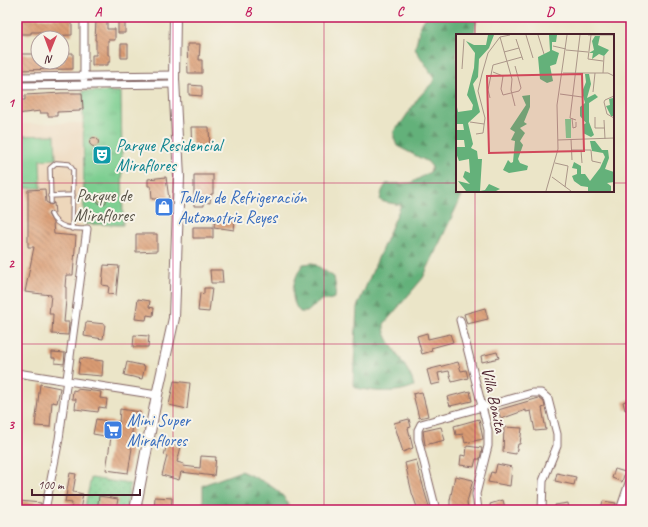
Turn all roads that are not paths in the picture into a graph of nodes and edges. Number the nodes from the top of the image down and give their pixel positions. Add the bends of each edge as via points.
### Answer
1 (84, 17) edge
2 (175, 17) edge
3 (84, 76) junction
4 (17, 77) edge
5 (174, 79) junction
6 (84, 85) junction
7 (17, 86) edge
8 (50, 196) junction
9 (73, 196) junction
10 (50, 202) dead end
11 (51, 214) dead end
12 (72, 229) junction
13 (87, 229) joint
14 (460, 320) dead end
15 (17, 373) edge
16 (68, 380) junction
17 (157, 395) junction
18 (482, 408) junction
19 (631, 477) edge
20 (45, 510) edge
21 (135, 510) edge
22 (436, 510) edge
23 (478, 510) edge
24 (542, 510) edge
25 (620, 510) edge

1 - 3 street
2 - 5 street
3 - 4 street
3 - 5 street
3 - 6 street
5 - 6 street
5 - 17 street via 179,177 174,318
6 - 7 street
8 - 9 lane
8 - 9 lane via 50,168 58,162 69,164 73,168
8 - 10 lane
9 - 12 lane
11 - 12 lane via 59,224
12 - 13 lane
13 - 16 street
14 - 18 street, Villa Bonita
15 - 16 street
16 - 17 street
16 - 20 street
17 - 21 street
18 - 22 street via 421,424 418,430
18 - 23 street, Villa Bonita via 488,430 488,446 476,494
18 - 24 street via 532,393 541,393 548,399 557,434 557,446 543,481
19 - 25 street

